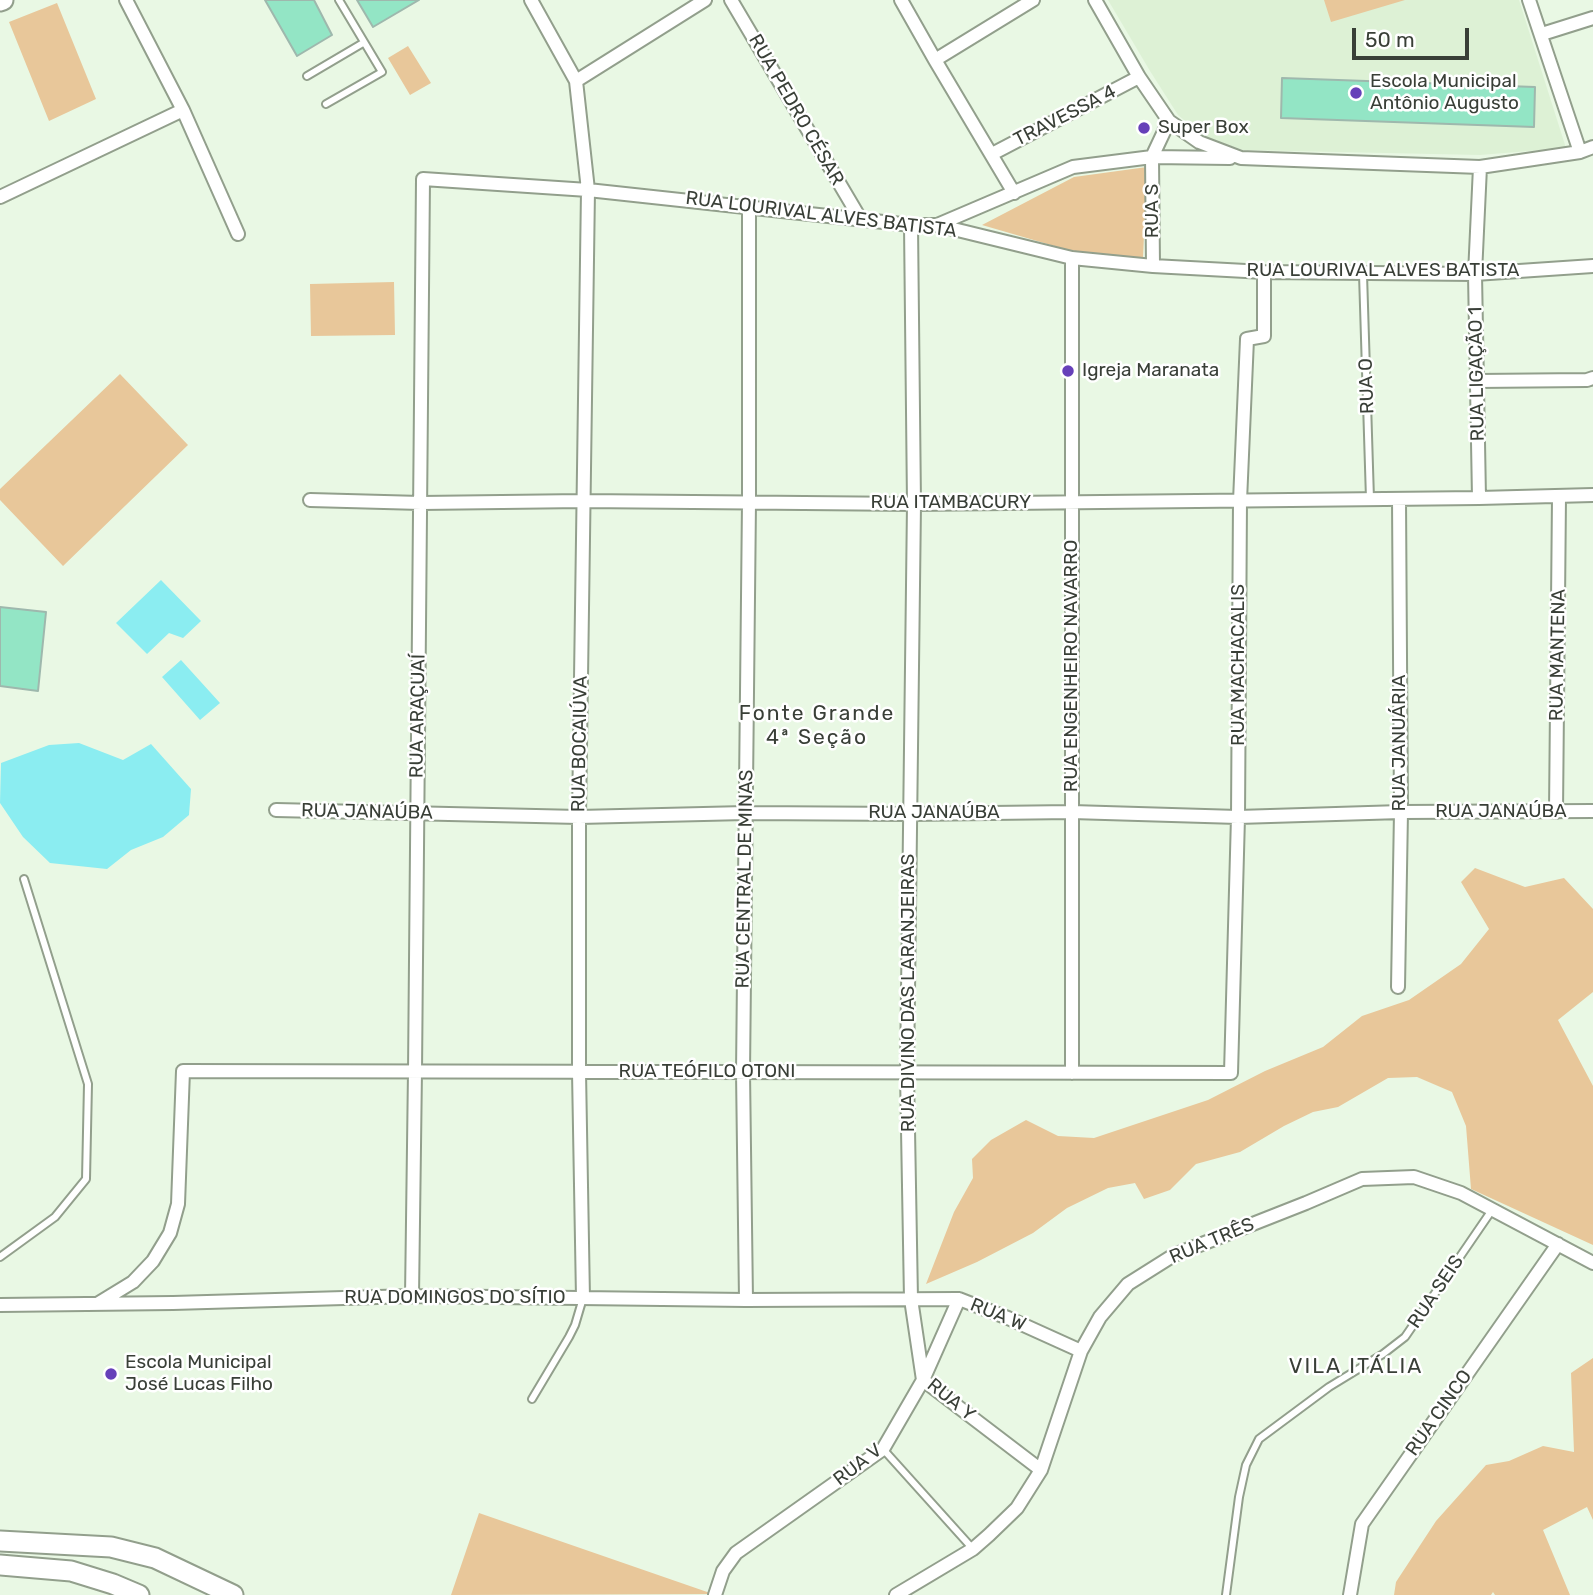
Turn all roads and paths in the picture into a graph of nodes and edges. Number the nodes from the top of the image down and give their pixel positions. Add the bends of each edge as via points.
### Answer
1 (126, 0) edge
2 (339, 0) edge
3 (531, 0) edge
4 (705, 0) edge
5 (731, 0) edge
6 (901, 0) edge
7 (1034, 0) edge
8 (1095, 0) edge
9 (1529, 0) edge
10 (1593, 18) edge
11 (1542, 34) junction
12 (363, 43) junction
13 (935, 60) junction
14 (307, 76) dead end
15 (1139, 78) junction
16 (576, 81) junction
17 (327, 104) dead end
18 (183, 110) junction
19 (1169, 121) junction
20 (1593, 147) edge
21 (1580, 152) junction
22 (992, 154) junction
23 (1152, 157) junction
24 (1241, 158) junction
25 (1480, 167) junction
26 (423, 179) joint
27 (588, 190) junction
28 (1014, 192) junction
29 (0, 197) edge
30 (749, 206) junction
31 (860, 220) junction
32 (911, 225) junction
33 (937, 225) junction
34 (238, 234) dead end
35 (1072, 258) junction
36 (1153, 266) junction
37 (1593, 266) edge
38 (1264, 272) junction
39 (1363, 274) junction
40 (1475, 274) junction
41 (1593, 378) edge
42 (1477, 381) junction
43 (1593, 495) edge
44 (1559, 497) junction
45 (1479, 498) junction
46 (1370, 499) junction
47 (1399, 499) junction
48 (310, 500) dead end
49 (583, 501) junction
50 (1240, 501) junction
51 (749, 502) junction
52 (421, 503) junction
53 (1072, 503) junction
54 (914, 504) junction
55 (276, 810) dead end
56 (1593, 811) edge
57 (1072, 812) junction
58 (1401, 812) junction
59 (1556, 812) junction
60 (417, 813) junction
61 (745, 813) junction
62 (911, 814) junction
63 (579, 817) junction
64 (1238, 817) junction
65 (24, 879) dead end
66 (1398, 987) dead end
67 (415, 1071) junction
68 (579, 1072) junction
69 (743, 1072) junction
70 (907, 1073) junction
71 (1072, 1073) junction
72 (1231, 1073) joint
73 (1492, 1210) junction
74 (1558, 1244) junction
75 (0, 1257) edge
76 (1593, 1263) edge
77 (412, 1296) junction
78 (583, 1298) junction
79 (911, 1299) junction
80 (959, 1299) junction
81 (746, 1300) junction
82 (97, 1304) junction
83 (0, 1305) edge
84 (1081, 1351) junction
85 (923, 1380) junction
86 (532, 1399) dead end
87 (883, 1449) junction
88 (1041, 1471) junction
89 (0, 1541) edge
90 (972, 1549) junction
91 (0, 1564) edge
92 (136, 1594) edge
93 (233, 1595) edge
94 (715, 1595) edge
95 (896, 1595) edge
96 (1226, 1595) edge
97 (1349, 1595) edge

1 - 18 street
2 - 12 lane
3 - 16 street
4 - 16 street
5 - 31 street, RUA PEDRO CÉSAR
6 - 13 street
7 - 13 street
8 - 15 street
9 - 11 street
10 - 11 street
11 - 21 street
12 - 14 lane
12 - 17 lane via 382,72
13 - 22 street
15 - 19 street
15 - 22 street, TRAVESSA 4
16 - 27 street, RUA BOCAIÚVA
18 - 29 street
18 - 34 street
19 - 23 street
19 - 24 street via 1199,142
20 - 21 street
21 - 25 street
22 - 28 street
23 - 24 street
23 - 28 street via 1073,167
23 - 36 street, RUA S
24 - 25 street
25 - 40 street, RUA LIGAÇÃO 1
26 - 27 street, RUA LOURIVAL ALVES BATISTA
26 - 52 street, RUA ARAÇUAÍ
27 - 30 street, RUA LOURIVAL ALVES BATISTA
27 - 49 street, RUA BOCAIÚVA
28 - 33 street
30 - 31 street, RUA LOURIVAL ALVES BATISTA
30 - 51 street, RUA CENTRAL DE MINAS
31 - 32 street, RUA LOURIVAL ALVES BATISTA
32 - 33 street, RUA LOURIVAL ALVES BATISTA
32 - 54 street, RUA DIVINO DAS LARANJEIRAS
33 - 35 street, RUA LOURIVAL ALVES BATISTA
35 - 36 street, RUA LOURIVAL ALVES BATISTA
35 - 53 street, RUA ENGENHEIRO NAVARRO
36 - 38 street, RUA LOURIVAL ALVES BATISTA
37 - 40 street, RUA LOURIVAL ALVES BATISTA
38 - 39 street, RUA LOURIVAL ALVES BATISTA
38 - 50 street, RUA MACHACALIS via 1264,336 1247,339
39 - 40 street, RUA LOURIVAL ALVES BATISTA
39 - 46 lane, RUA O
40 - 42 street, RUA LIGAÇÃO 1
41 - 42 street
42 - 45 street, RUA LIGAÇÃO 1
43 - 44 street, RUA ITAMBACURY
44 - 45 street, RUA ITAMBACURY
44 - 59 street, RUA MANTENA
45 - 47 street, RUA ITAMBACURY
46 - 47 street, RUA ITAMBACURY
46 - 50 street, RUA ITAMBACURY
47 - 58 street, RUA JANUÁRIA
48 - 52 street, RUA ITAMBACURY
49 - 51 street, RUA ITAMBACURY
49 - 52 street, RUA ITAMBACURY
49 - 63 street, RUA BOCAIÚVA
50 - 53 street, RUA ITAMBACURY
50 - 64 street, RUA MACHACALIS
51 - 54 street, RUA ITAMBACURY
51 - 61 street, RUA CENTRAL DE MINAS
52 - 60 street, RUA ARAÇUAÍ
53 - 54 street, RUA ITAMBACURY
53 - 57 street, RUA ENGENHEIRO NAVARRO
54 - 62 street, RUA DIVINO DAS LARANJEIRAS
55 - 60 street, RUA JANAÚBA
56 - 59 street, RUA JANAÚBA
57 - 62 street, RUA JANAÚBA
57 - 64 street, RUA JANAÚBA
57 - 71 street, RUA ENGENHEIRO NAVARRO
58 - 59 street, RUA JANAÚBA
58 - 64 street, RUA JANAÚBA
58 - 66 street, RUA JANUÁRIA
60 - 63 street, RUA JANAÚBA
60 - 67 street, RUA ARAÇUAÍ
61 - 62 street, RUA JANAÚBA
61 - 63 street, RUA JANAÚBA
61 - 69 street, RUA CENTRAL DE MINAS
62 - 70 street, RUA DIVINO DAS LARANJEIRAS
63 - 68 street, RUA BOCAIÚVA
64 - 72 street, RUA MACHACALIS
65 - 75 lane via 88,1084 86,1179 55,1217
67 - 68 street, RUA TEÓFILO OTONI
67 - 77 street, RUA ARAÇUAÍ
67 - 82 street, RUA TEÓFILO OTONI via 183,1071 178,1204 170,1233 133,1282
68 - 69 street, RUA TEÓFILO OTONI
68 - 78 street, RUA BOCAIÚVA
69 - 70 street, RUA TEÓFILO OTONI
69 - 81 street, RUA CENTRAL DE MINAS
70 - 71 street, RUA TEÓFILO OTONI
70 - 79 street, RUA DIVINO DAS LARANJEIRAS
71 - 72 street, RUA TEÓFILO OTONI
73 - 74 street, RUA TRÊS
73 - 84 street, RUA TRÊS via 1461,1193 1414,1177 1362,1179 1174,1255 1128,1284 1100,1317
73 - 96 lane, RUA SEIS via 1405,1337 1259,1439 1239,1496
74 - 76 street, RUA TRÊS
74 - 97 street, RUA CINCO via 1362,1524
77 - 78 street, RUA DOMINGOS DO SÍTIO
77 - 82 street, RUA DOMINGOS DO SÍTIO
78 - 81 street, RUA DOMINGOS DO SÍTIO
78 - 86 lane via 569,1338
79 - 80 street, RUA W
79 - 81 street, RUA DOMINGOS DO SÍTIO
79 - 85 street, RUA Y
80 - 84 street, RUA W
80 - 85 street, RUA V
82 - 83 street, RUA DOMINGOS DO SÍTIO
84 - 88 street, RUA TRÊS
85 - 87 street, RUA V
85 - 88 street, RUA Y
87 - 90 lane
87 - 94 street, RUA V via 736,1553 723,1571
88 - 90 street, RUA TRÊS via 1017,1508
89 - 93 street via 111,1547 155,1558
90 - 95 street, RUA TRÊS
91 - 92 street via 71,1571

